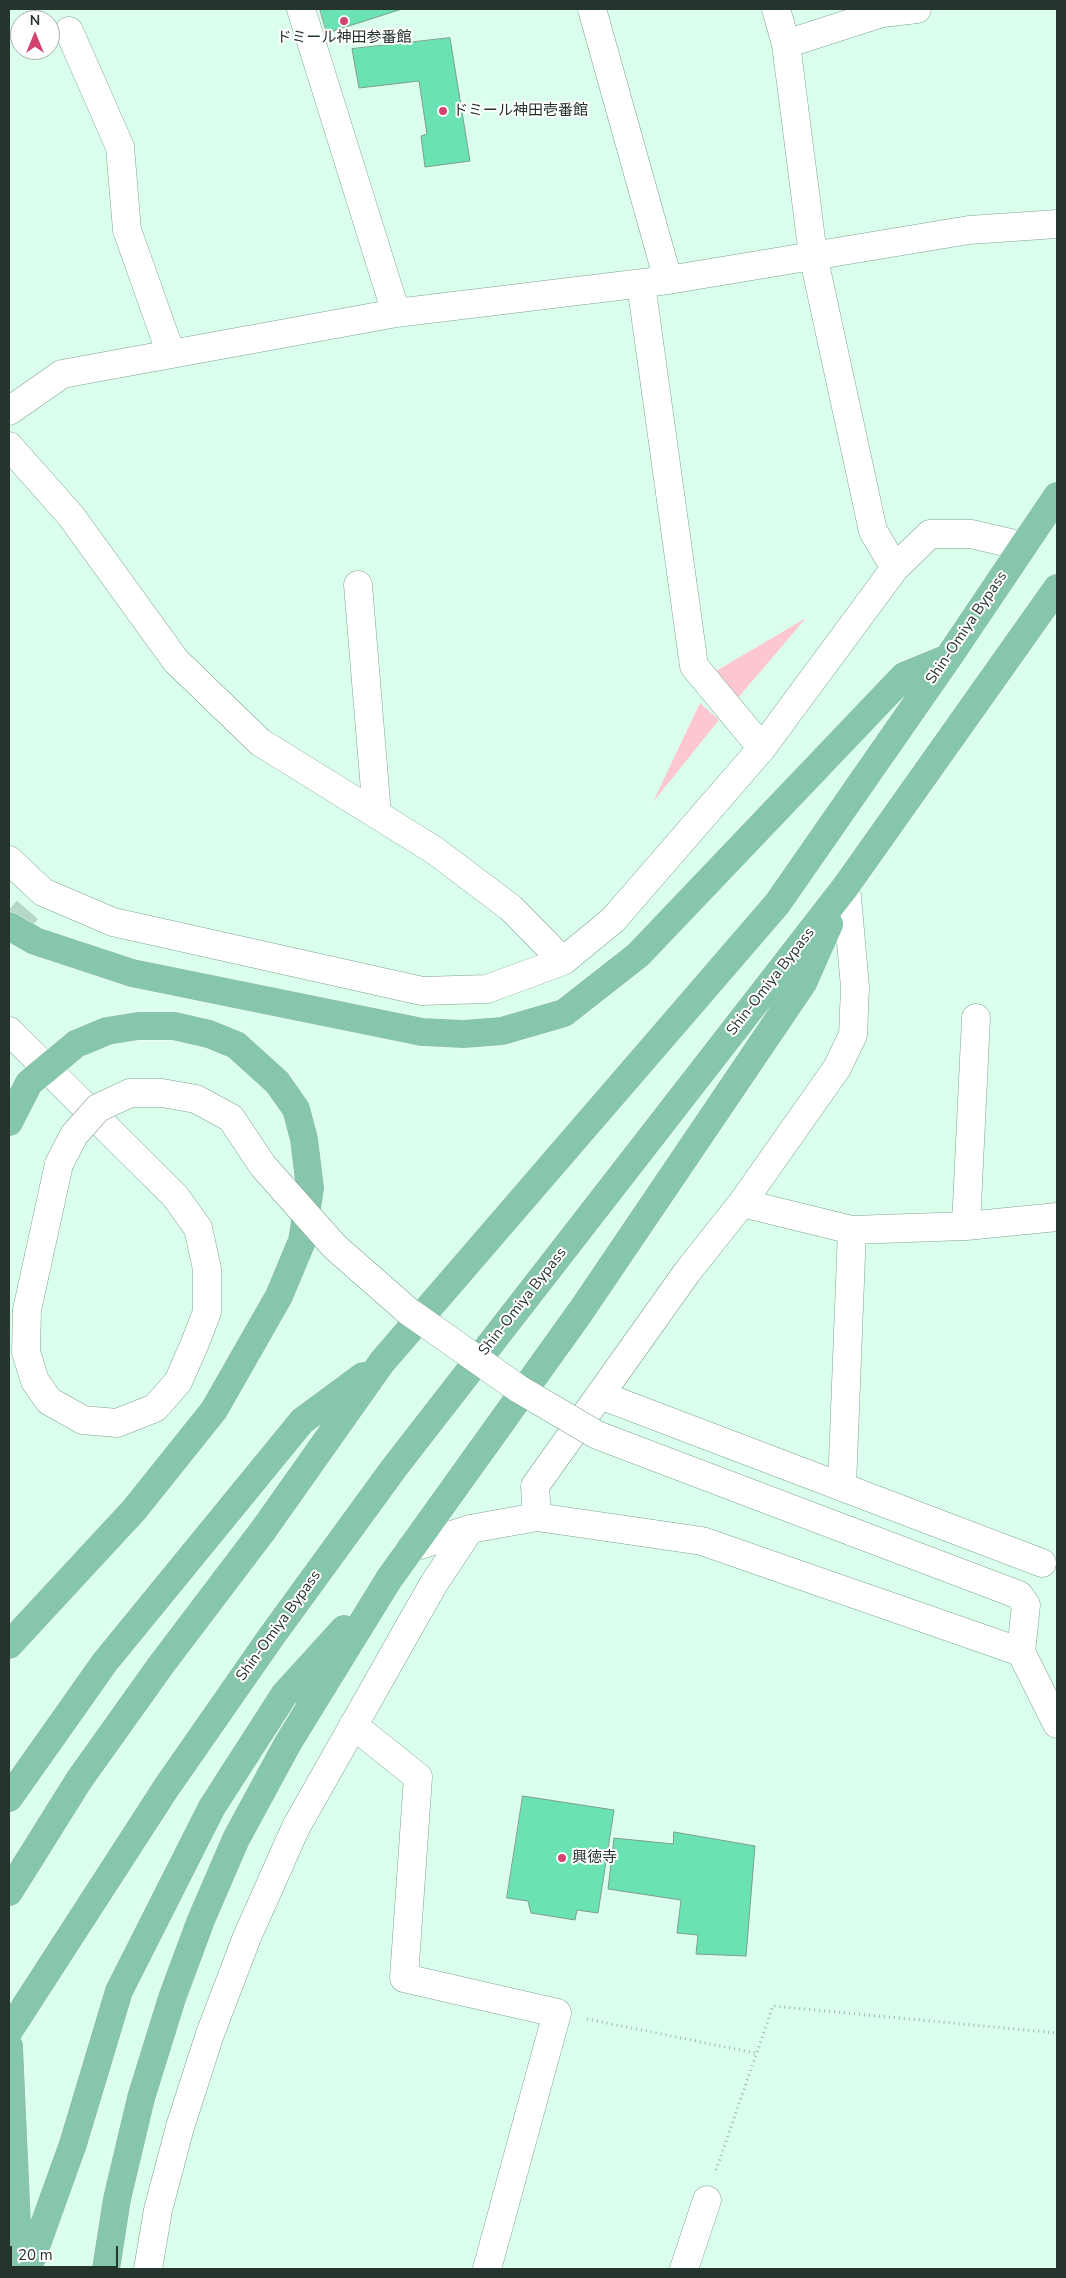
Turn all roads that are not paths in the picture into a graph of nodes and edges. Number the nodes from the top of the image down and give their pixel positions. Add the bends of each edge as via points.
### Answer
1 (301, 9) edge
2 (592, 9) edge
3 (776, 9) edge
4 (917, 9) edge
5 (69, 31) dead end
6 (786, 44) junction
7 (1057, 224) edge
8 (813, 255) junction
9 (668, 280) junction
10 (641, 284) junction
11 (396, 313) junction
12 (171, 354) junction
13 (9, 411) edge
14 (9, 446) edge
15 (1057, 496) edge
16 (1022, 546) junction
17 (895, 568) junction
18 (358, 586) dead end
19 (1057, 588) edge
20 (948, 658) junction
21 (762, 748) junction
22 (377, 814) junction
23 (9, 860) edge
24 (846, 886) junction
25 (9, 926) edge
26 (563, 961) junction
27 (976, 1018) dead end
28 (9, 1031) edge
29 (9, 1122) edge
30 (742, 1203) junction
31 (1057, 1217) edge
32 (966, 1226) junction
33 (852, 1230) junction
34 (382, 1362) junction
35 (600, 1395) junction
36 (842, 1486) junction
37 (537, 1517) junction
38 (470, 1529) junction
39 (411, 1548) junction
40 (1042, 1563) dead end
41 (389, 1580) junction
42 (9, 1645) edge
43 (1021, 1652) junction
44 (1057, 1724) edge
45 (353, 1726) junction
46 (9, 1798) edge
47 (9, 1892) edge
48 (9, 2031) edge
49 (9, 2046) edge
50 (706, 2200) road end
51 (19, 2269) edge
52 (28, 2269) edge
53 (106, 2269) edge
54 (148, 2269) edge
55 (487, 2269) edge
56 (684, 2269) edge

1 - 11 street
2 - 9 street
3 - 6 street
4 - 6 street via 882,13
5 - 12 street via 120,147 127,230
6 - 8 street
7 - 8 street via 969,230
8 - 9 street
8 - 17 street via 873,531
9 - 10 street
10 - 11 street
10 - 21 street via 694,666
11 - 12 street
12 - 13 street via 62,374
14 - 22 street via 71,516 176,661 260,742
15 - 16 highway, Shin-Omiya Bypass
16 - 17 street via 971,534 930,534
16 - 20 highway, Shin-Omiya Bypass
17 - 21 street
18 - 22 street
19 - 24 highway, Shin-Omiya Bypass
20 - 25 highway via 904,676 638,955 564,1013 502,1031 464,1034 422,1032 132,973 35,941
20 - 34 highway, Shin-Omiya Bypass via 777,904
21 - 26 street via 613,920
22 - 26 street via 434,850 511,908
23 - 26 street via 42,892 113,922 422,991 488,989
24 - 30 street via 855,986 853,1035 837,1068
24 - 39 highway via 804,983 581,1311
24 - 48 highway, Shin-Omiya Bypass via 394,1468 166,1788
27 - 32 street
28 - 43 street, bridge via 175,1196 198,1228 207,1269 207,1312 178,1382 156,1408 117,1423 83,1420 49,1401 35,1381 26,1352 28,1310 60,1164 74,1136 98,1108 130,1093 196,1098 231,1118 263,1166 335,1247 408,1311 519,1389 596,1435 1019,1595 1026,1605
29 - 42 highway, bridge via 29,1083 76,1044 107,1031 138,1026 174,1026 209,1034 236,1045 277,1082 296,1109 304,1139 310,1188 302,1241 279,1296 214,1410 134,1510
30 - 33 street
30 - 35 street via 688,1271
31 - 32 street
32 - 33 street
33 - 36 street
34 - 46 highway, Shin-Omiya Bypass via 302,1421 104,1662
34 - 47 highway, Shin-Omiya Bypass via 79,1780
35 - 36 street
35 - 37 street via 535,1486
36 - 40 street
37 - 38 street
37 - 43 street via 702,1541
38 - 39 street
38 - 45 street via 433,1585
39 - 41 highway
41 - 52 highway via 284,1695 212,1807 119,1991 73,2144
41 - 53 highway via 288,1743 236,1839 205,1911 172,1998 141,2098 117,2199
43 - 44 street
45 - 54 street via 296,1827 247,1937 210,2034 180,2126 158,2210
45 - 55 street via 418,1777 404,1978 557,2013
49 - 51 highway
50 - 56 street

